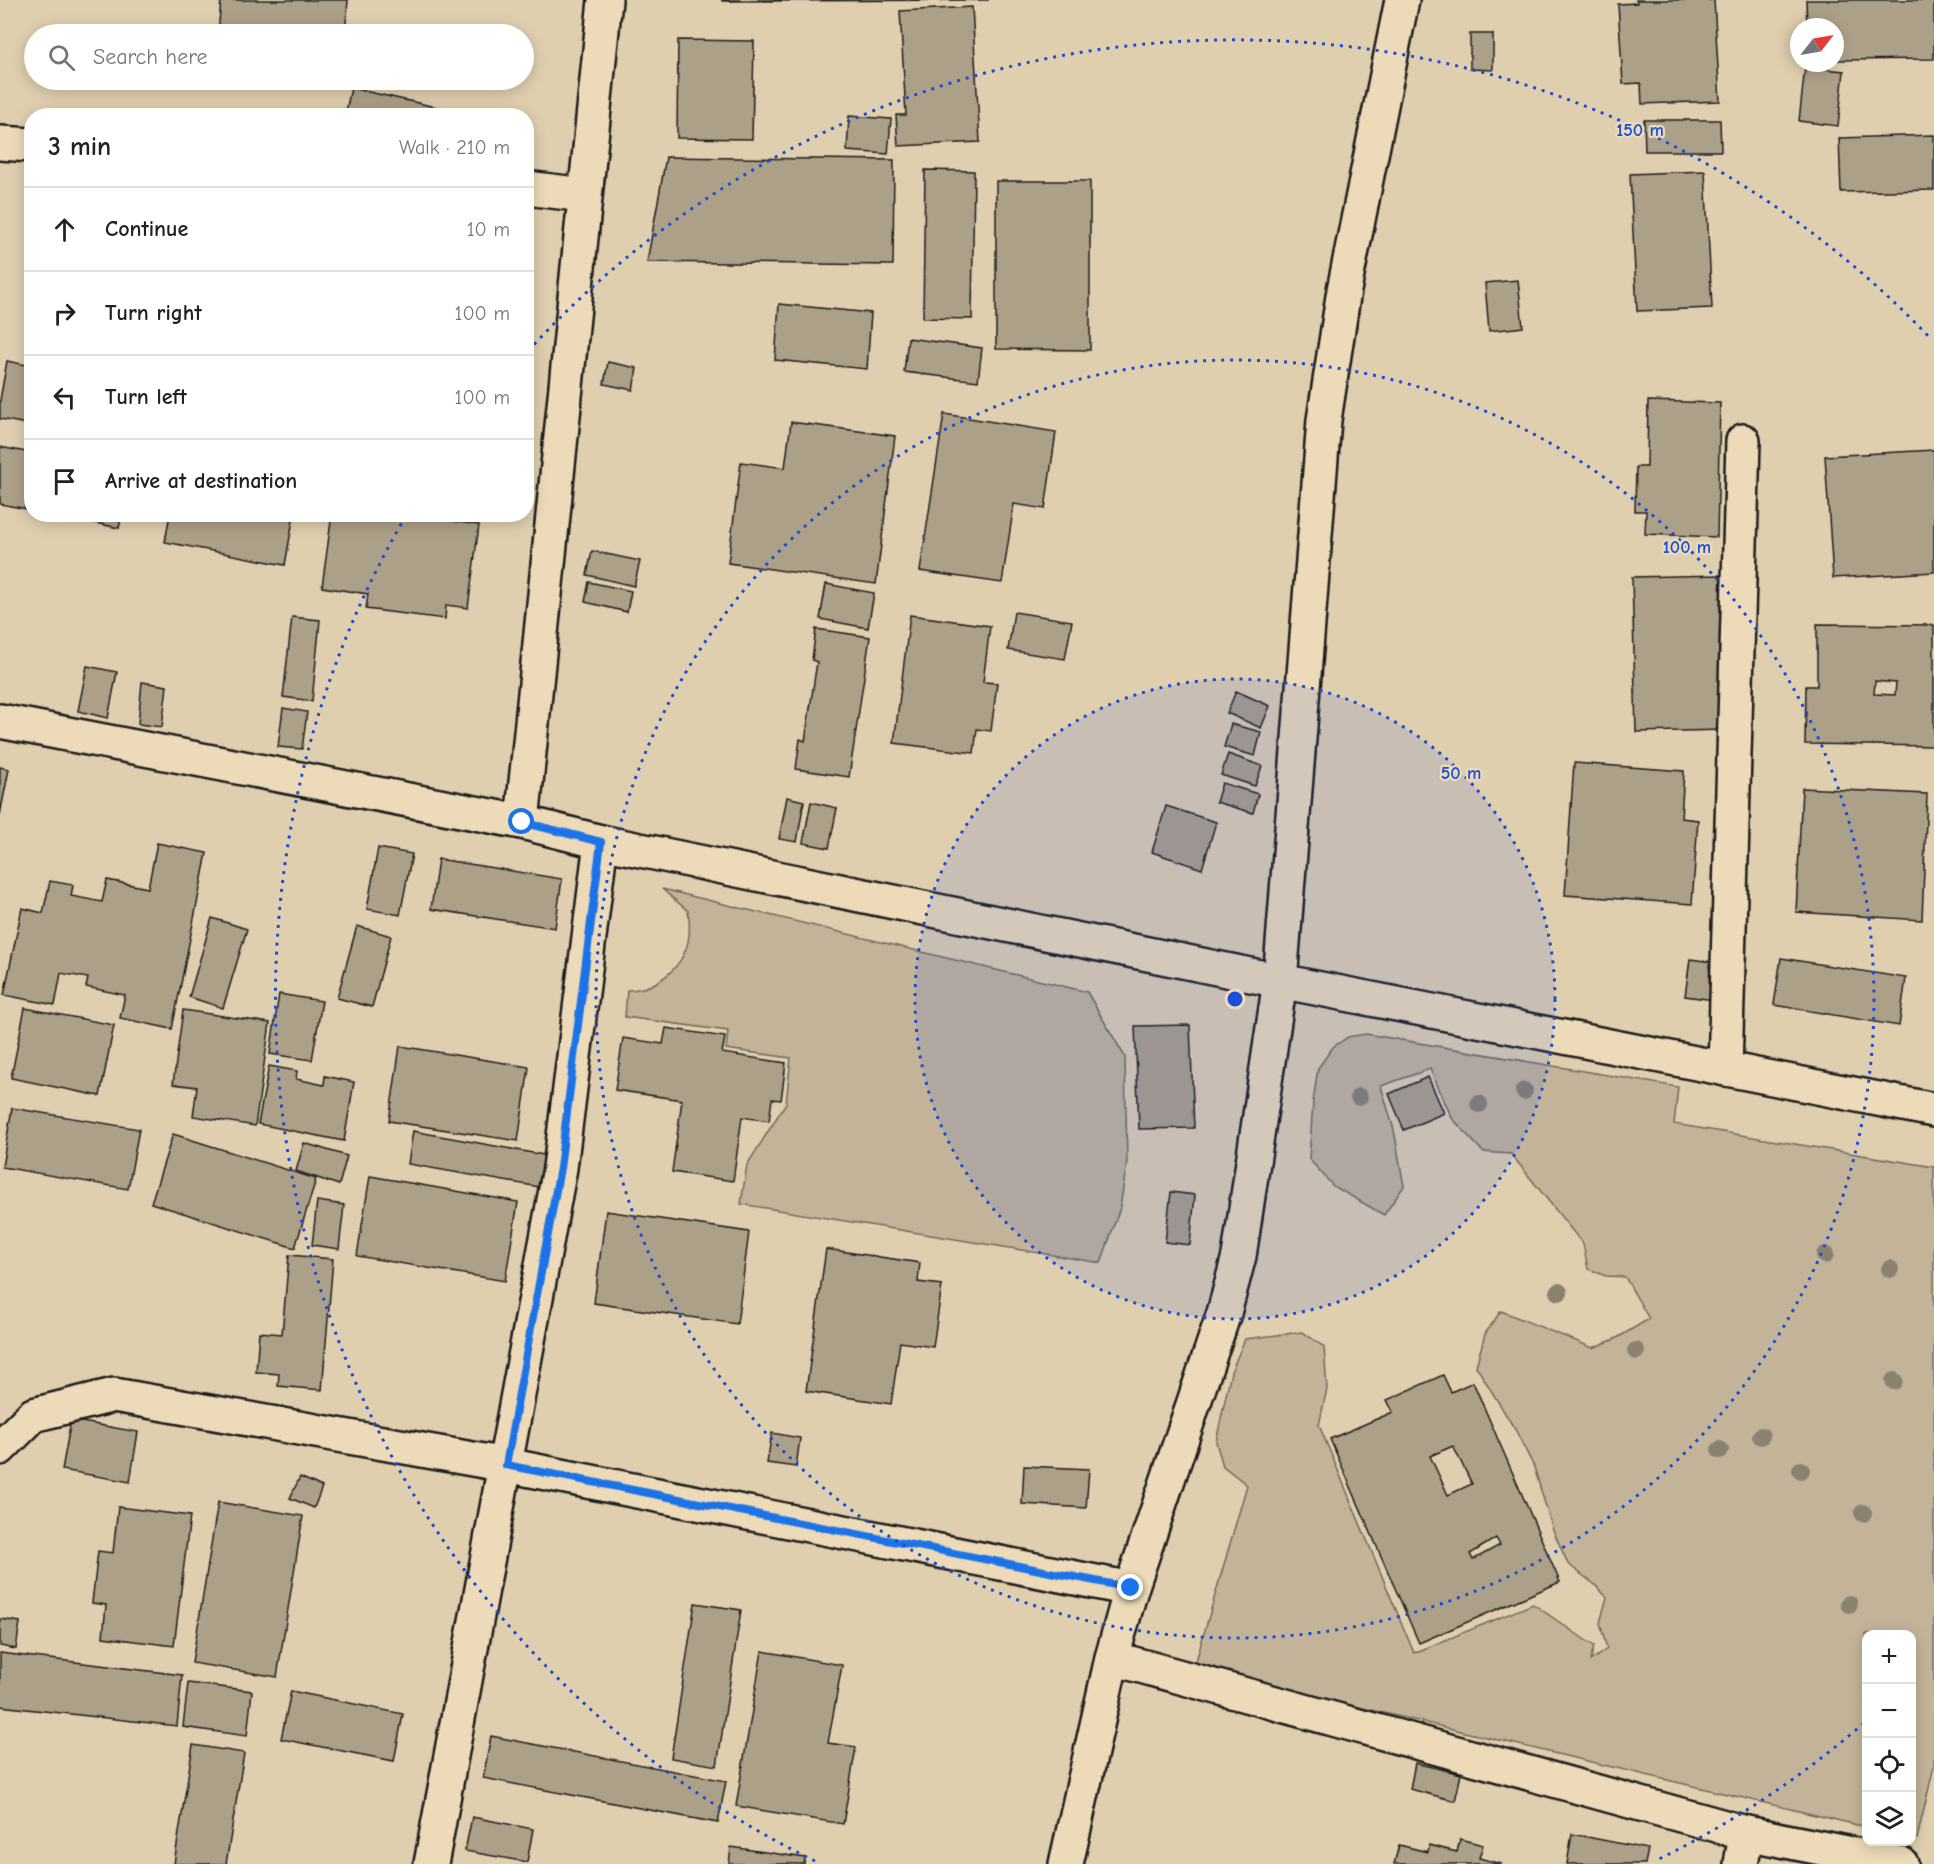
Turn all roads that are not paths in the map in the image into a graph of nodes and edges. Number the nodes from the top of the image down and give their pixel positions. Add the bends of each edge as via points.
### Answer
1 (605, 0) edge
2 (1402, 0) edge
3 (0, 143) edge
4 (24, 144) edge
5 (534, 189) edge
6 (585, 195) junction
7 (1743, 441) dead end
8 (0, 721) edge
9 (522, 822) junction
10 (601, 842) junction
11 (1280, 981) junction
12 (1725, 1069) junction
13 (1934, 1110) edge
14 (0, 1448) edge
15 (506, 1465) junction
16 (1131, 1588) junction
17 (1112, 1658) junction
18 (1743, 1849) edge
19 (431, 1864) edge
20 (1066, 1864) edge
21 (1900, 1864) edge

1 - 6 street
2 - 11 street via 1344,290 1324,420
3 - 4 street
5 - 6 street
6 - 9 street
7 - 12 street
8 - 9 street
9 - 10 street
10 - 11 street
10 - 15 street via 560,1168
11 - 12 street
11 - 16 street via 1239,1256 1224,1313
12 - 13 street
14 - 15 street via 33,1415 114,1395
15 - 16 street
15 - 19 street
16 - 17 street
17 - 18 street
17 - 20 street
18 - 21 street

